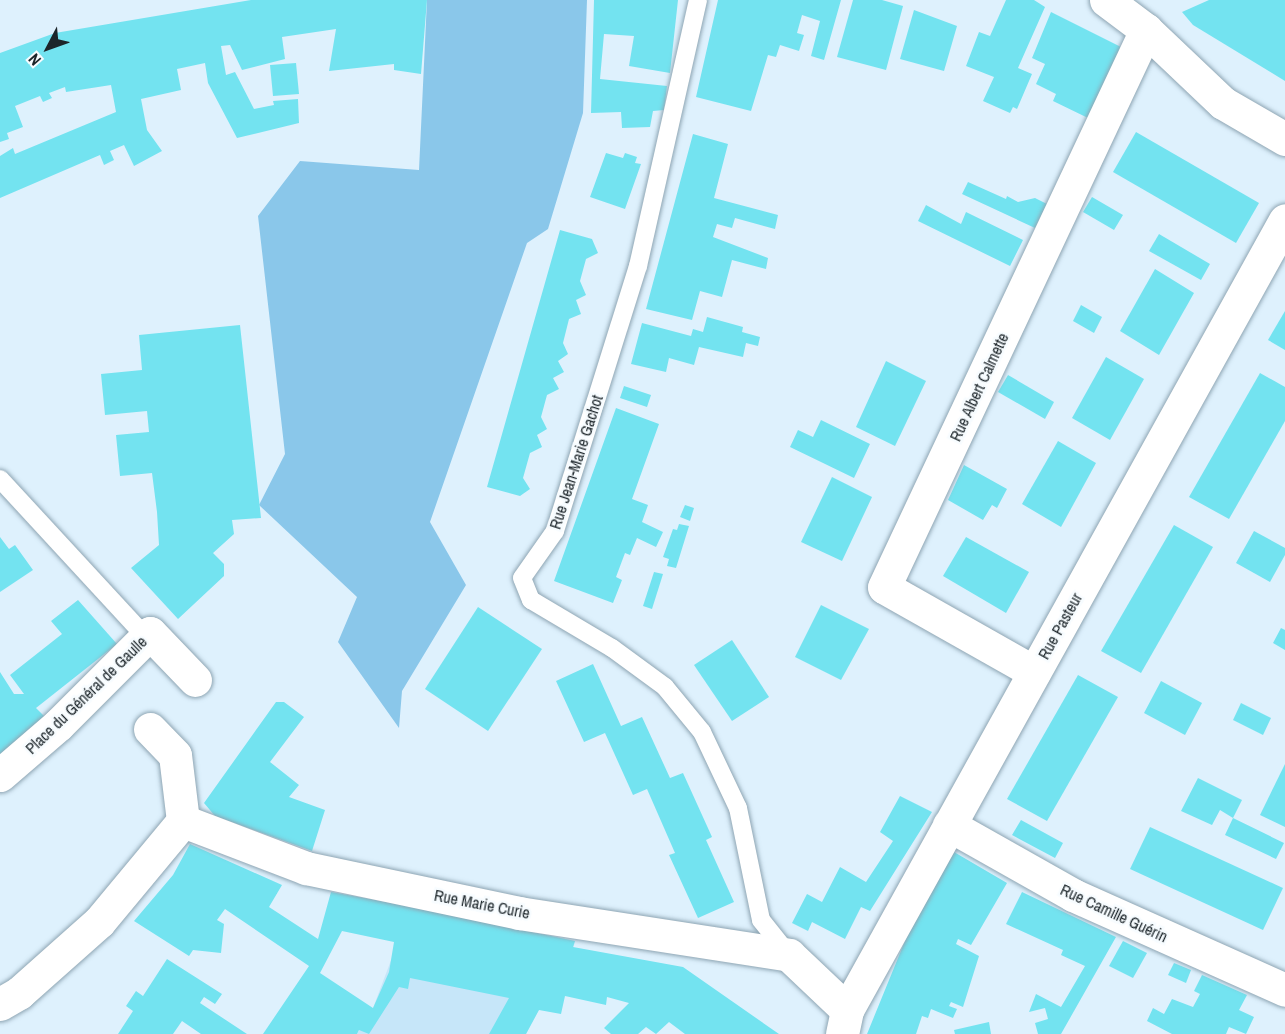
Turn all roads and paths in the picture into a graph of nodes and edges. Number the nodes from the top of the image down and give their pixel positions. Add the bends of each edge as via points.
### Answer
1 (698, 0) edge
2 (1106, 0) edge
3 (1146, 30) junction
4 (1285, 139) edge
5 (1285, 220) edge
6 (0, 479) edge
7 (146, 637) junction
8 (1034, 672) junction
9 (195, 681) dead end
10 (150, 729) dead end
11 (0, 775) edge
12 (183, 821) junction
13 (949, 825) junction
14 (789, 955) junction
15 (1285, 990) edge
16 (0, 1004) edge
17 (844, 1022) edge

1 - 14 lane, Rue Jean-Marie Gachot via 638,266 555,531 522,578 531,600 612,648 665,687 702,732 738,808 761,920
2 - 3 street
3 - 4 street via 1223,103
3 - 8 street, Rue Albert Calmette via 884,588
5 - 8 street, Rue Pasteur
6 - 7 lane
7 - 9 street, Place du Général de Gaulle via 150,633
7 - 11 street, Place du Général de Gaulle
8 - 13 street, Rue Pasteur
10 - 12 street via 175,755
12 - 14 street, Rue Marie Curie via 306,868 519,913
12 - 16 street via 99,922 19,993
13 - 15 street, Rue Camille Guérin via 1073,895
13 - 17 street, Rue Pasteur
14 - 17 street, Rue Jean-Marie Gachot

